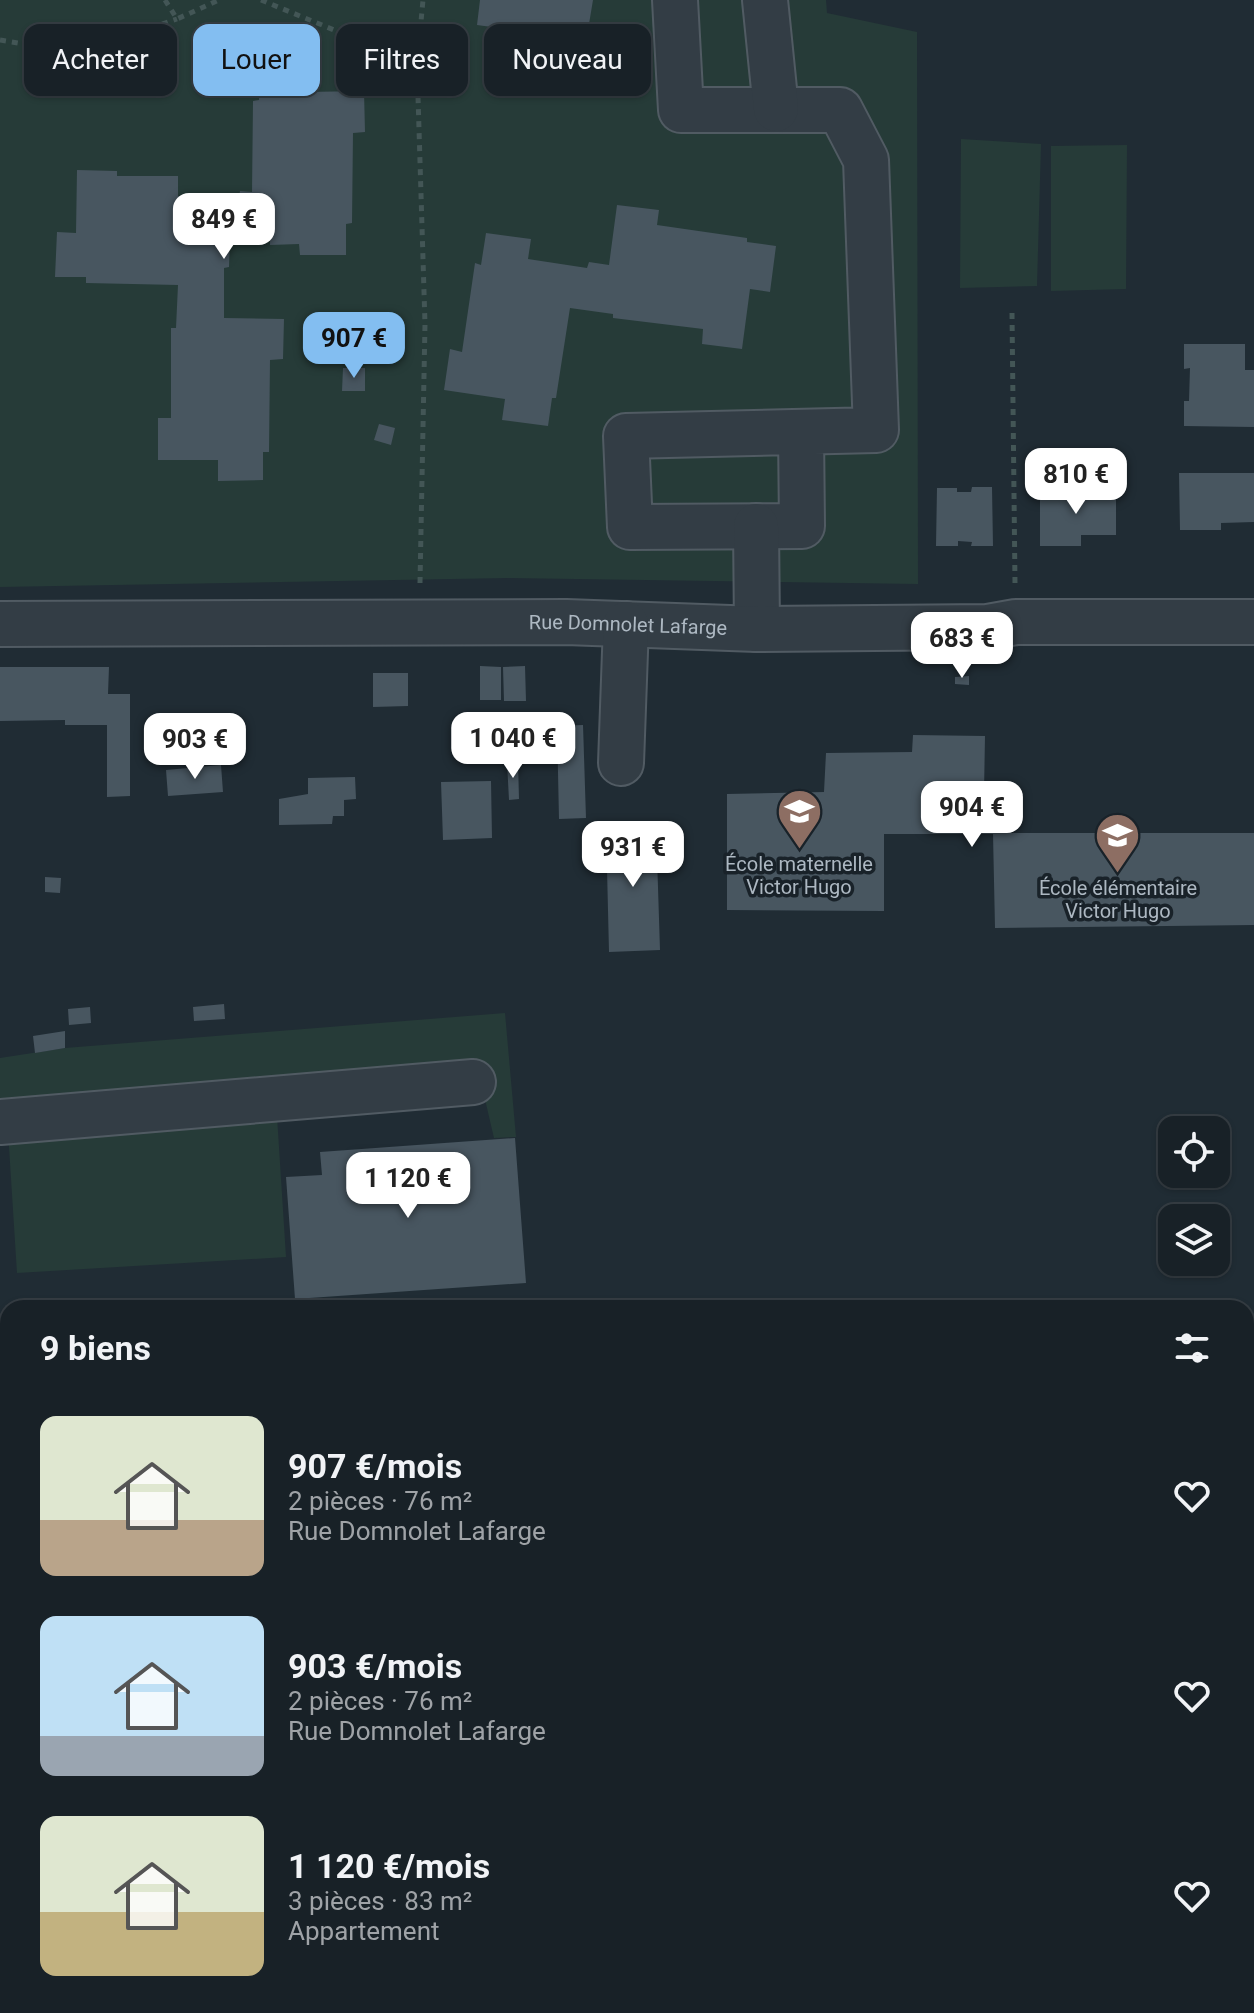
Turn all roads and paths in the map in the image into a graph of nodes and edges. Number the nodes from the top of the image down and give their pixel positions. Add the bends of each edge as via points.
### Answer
1 (165, 0) edge
2 (219, 0) edge
3 (261, 0) edge
4 (423, 0) edge
5 (675, 0) edge
6 (765, 0) edge
7 (177, 19) junction
8 (421, 24) edge
9 (336, 31) edge
10 (0, 40) edge
11 (418, 96) edge
12 (776, 109) junction
13 (1012, 313) dead end
14 (801, 432) junction
15 (756, 526) junction
16 (1016, 622) junction
17 (1254, 622) edge
18 (419, 623) junction
19 (0, 624) edge
20 (626, 624) junction
21 (757, 629) junction
22 (621, 763) dead end
23 (473, 1082) dead end
24 (0, 1122) edge

1 - 7 path
2 - 7 path
3 - 9 path
4 - 8 path
5 - 12 street via 681,110
6 - 12 street
7 - 10 path via 78,53
11 - 18 path via 425,324
12 - 14 street via 840,110 866,160 876,430
13 - 16 path
14 - 15 street via 802,526
14 - 15 street via 626,436 630,527
15 - 21 street
16 - 17 street, Rue Domnolet Lafarge
16 - 21 street, Rue Domnolet Lafarge via 988,627
18 - 19 street, Rue Domnolet Lafarge
18 - 20 street, Rue Domnolet Lafarge
20 - 21 street, Rue Domnolet Lafarge
20 - 22 street
23 - 24 street

